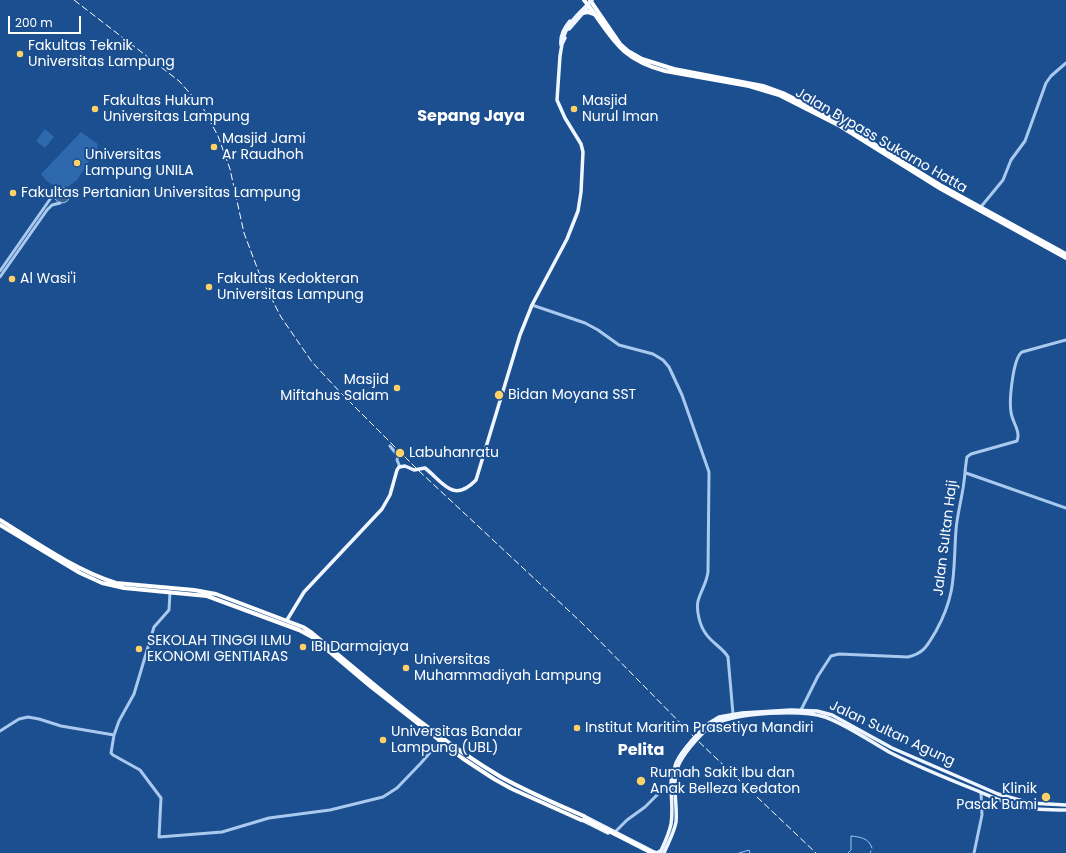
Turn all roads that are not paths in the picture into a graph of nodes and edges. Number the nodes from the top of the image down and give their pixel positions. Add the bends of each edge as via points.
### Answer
1 (588, 4) edge
2 (596, 13) junction
3 (562, 43) junction
4 (1066, 63) edge
5 (686, 73) junction
6 (53, 195) dead end
7 (60, 203) dead end
8 (980, 208) junction
9 (1066, 254) edge
10 (1066, 258) edge
11 (0, 271) edge
12 (0, 277) edge
13 (532, 305) junction
14 (1066, 340) edge
15 (390, 446) dead end
16 (400, 467) junction
17 (966, 473) junction
18 (1066, 508) edge
19 (0, 520) edge
20 (0, 526) edge
21 (170, 592) junction
22 (229, 601) junction
23 (270, 616) junction
24 (287, 620) junction
25 (338, 657) junction
26 (801, 710) junction
27 (734, 715) junction
28 (742, 715) junction
29 (0, 731) edge
30 (114, 735) junction
31 (440, 741) junction
32 (686, 746) junction
33 (689, 749) junction
34 (892, 750) junction
35 (945, 772) junction
36 (943, 776) junction
37 (672, 789) junction
38 (981, 793) junction
39 (998, 794) junction
40 (997, 799) junction
41 (1066, 805) edge
42 (1066, 810) edge
43 (585, 819) junction
44 (615, 832) junction
45 (644, 849) junction
46 (661, 852) edge
47 (648, 853) edge
48 (652, 853) edge
49 (974, 853) edge

1 - 2 highway, Jalan Bypass Sukarno Hatta
1 - 2 highway via 588,12
1 - 3 main road, bridge via 569,25
1 - 3 main road via 564,30
2 - 5 highway, Jalan Bypass Sukarno Hatta via 628,51 648,62
3 - 13 main road via 557,100 583,148 580,197 575,220 567,239
4 - 8 street via 1046,83 1025,141 1011,160 1003,180
5 - 8 highway, Jalan Bypass Sukarno Hatta via 763,86 792,98 838,122
5 - 10 highway, Jalan Bypass Sukarno Hatta via 762,89 795,102 840,126 941,189
6 - 11 street
7 - 12 street via 52,205 47,210
8 - 9 highway, Jalan Bypass Sukarno Hatta
13 - 16 main road via 515,350 476,480 465,489 455,491 446,487 425,468 414,470 405,466
13 - 27 street via 584,323 619,345 658,356 672,372 709,472 708,572 698,605 703,631 728,657
14 - 17 street, Jalan Sultan Haji via 1020,354 1014,370 1010,407 1019,435 1017,441 968,455
15 - 16 street via 398,456
16 - 24 main road via 382,509 304,592
17 - 18 street
17 - 26 street, Jalan Sultan Haji via 957,526 952,593 945,615 929,644 925,649 908,657 840,654 831,656
19 - 22 highway via 83,570 108,580 123,584 204,591
20 - 21 highway via 80,573 102,583 124,588
21 - 22 highway
21 - 30 street via 169,610 154,627 134,694
22 - 23 highway
23 - 24 highway
23 - 25 highway via 306,633
24 - 25 highway via 308,630
25 - 31 highway
25 - 43 highway via 479,763
26 - 28 main road, Jalan Sultan Agung
26 - 34 main road, Jalan Sultan Agung via 817,711 832,716
27 - 28 main road
27 - 32 main road, Jalan Sultan Agung via 710,721
27 - 37 main road, bridge via 710,725 684,753 677,764
28 - 33 main road, Jalan Sultan Agung via 713,725
28 - 34 main road, Jalan Sultan Agung via 799,713 822,716
29 - 30 street via 19,719 31,717 61,726
30 - 31 street via 111,753 140,770 161,798 159,837 222,832 269,818 330,810 382,797 397,788
31 - 43 highway via 494,779
32 - 33 main road
32 - 37 main road, Jalan Sultan Agung via 675,763 671,776
33 - 37 main road, Jalan Sultan Agung via 678,768
34 - 35 main road, Jalan Sultan Agung
34 - 36 main road, Jalan Sultan Agung
35 - 36 main road
35 - 39 main road, Jalan Sultan Agung
36 - 38 main road, Jalan Sultan Agung
37 - 44 street via 662,790
37 - 46 main road, Jalan Sultan Agung via 671,824
38 - 40 main road, Jalan Sultan Agung
38 - 49 street via 982,813
39 - 40 main road
39 - 41 main road, Jalan Sultan Agung via 1030,803
40 - 42 main road, Jalan Sultan Agung via 1019,807
43 - 44 main road
43 - 45 main road
43 - 48 highway, bridge
44 - 45 main road
45 - 46 main road
45 - 47 main road

